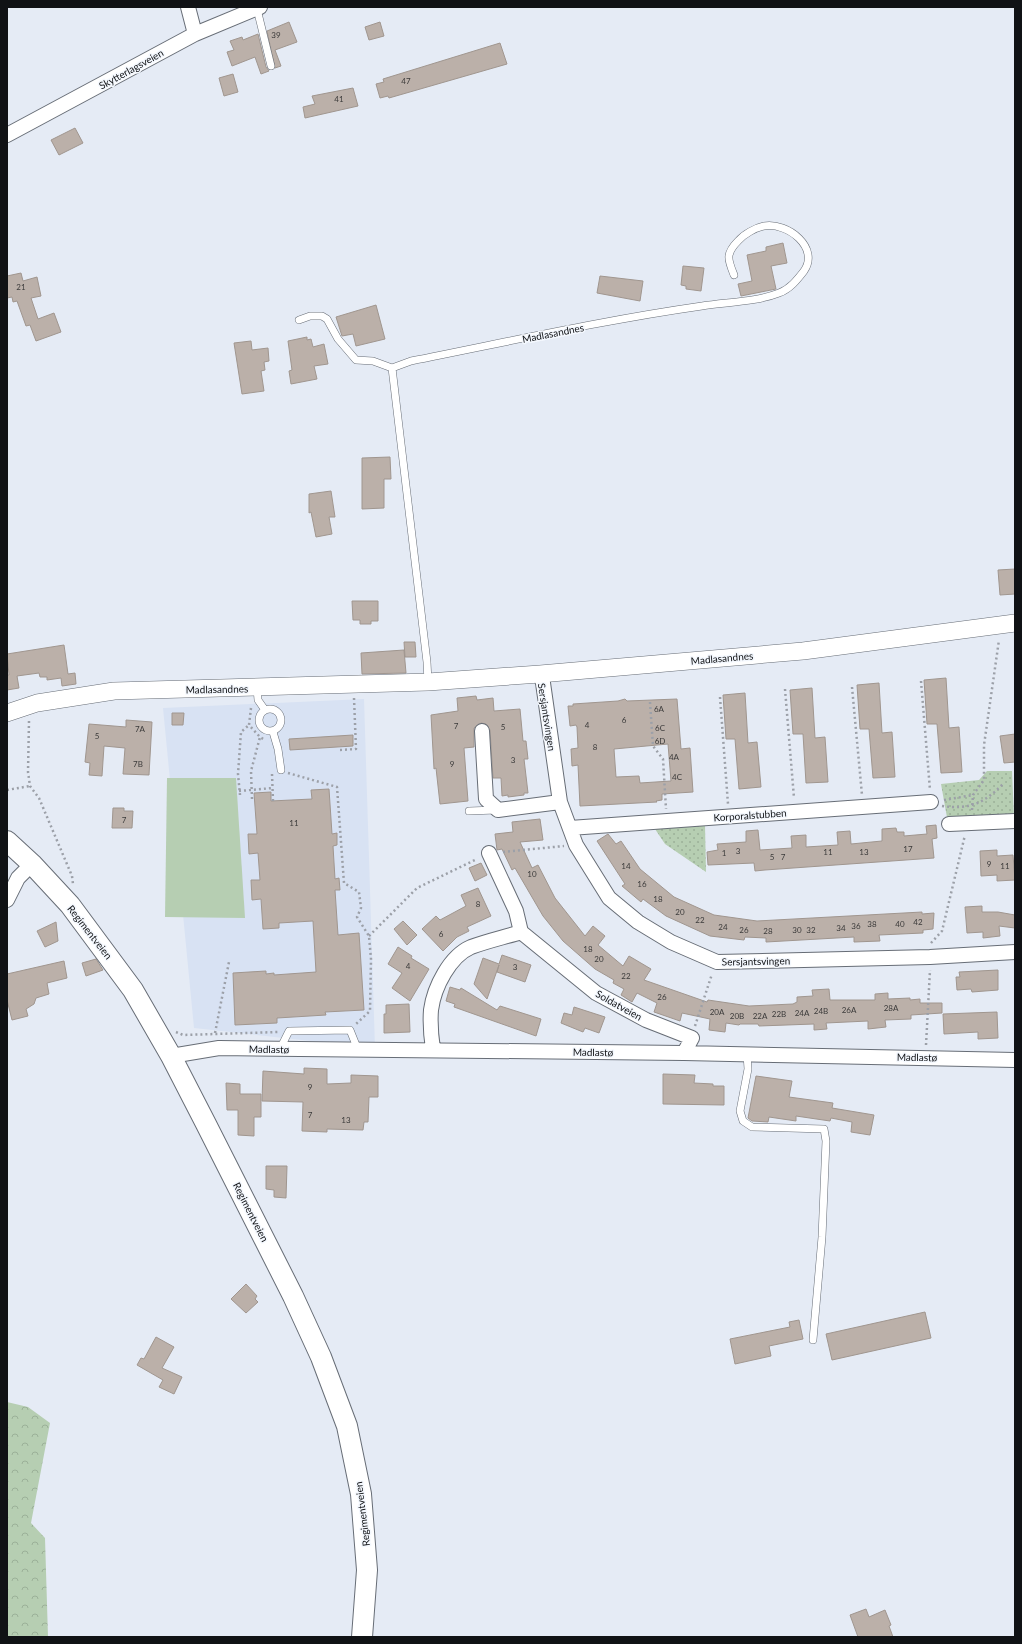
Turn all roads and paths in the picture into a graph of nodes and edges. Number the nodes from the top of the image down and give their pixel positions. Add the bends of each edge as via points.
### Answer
1 (188, 7) edge
2 (258, 8) edge
3 (195, 34) junction
4 (271, 66) dead end
5 (7, 135) edge
6 (734, 275) dead end
7 (299, 320) dead end
8 (392, 368) junction
9 (1015, 623) edge
10 (1000, 636) dead end
11 (540, 674) junction
12 (921, 681) dead end
13 (428, 682) junction
14 (852, 687) dead end
15 (257, 688) junction
16 (785, 689) dead end
17 (354, 694) dead end
18 (720, 697) dead end
19 (650, 702) dead end
20 (247, 704) dead end
21 (264, 710) junction
22 (8, 712) edge
23 (29, 718) dead end
24 (249, 725) junction
25 (482, 731) dead end
26 (273, 732) junction
27 (260, 737) junction
28 (269, 742) dead end
29 (340, 750) dead end
30 (272, 766) dead end
31 (281, 770) joint
32 (1003, 784) dead end
33 (30, 786) junction
34 (273, 788) junction
35 (252, 789) junction
36 (7, 790) edge
37 (239, 790) junction
38 (240, 795) dead end
39 (973, 795) junction
40 (252, 799) dead end
41 (273, 801) dead end
42 (560, 802) junction
43 (937, 804) junction
44 (862, 807) junction
45 (498, 810) junction
46 (469, 811) dead end
47 (795, 812) junction
48 (729, 817) junction
49 (667, 821) junction
50 (1015, 821) edge
51 (958, 823) junction
52 (570, 828) junction
53 (7, 840) edge
54 (576, 845) junction
55 (489, 853) junction
56 (32, 864) junction
57 (73, 891) dead end
58 (7, 900) edge
59 (521, 932) junction
60 (369, 936) junction
61 (1015, 952) edge
62 (930, 957) junction
63 (229, 962) dead end
64 (717, 962) junction
65 (350, 1030) junction
66 (289, 1031) junction
67 (214, 1033) junction
68 (183, 1035) dead end
69 (692, 1038) junction
70 (280, 1049) junction
71 (433, 1049) junction
72 (358, 1050) junction
73 (684, 1053) junction
74 (747, 1054) junction
75 (171, 1056) junction
76 (926, 1058) junction
77 (1015, 1060) edge
78 (814, 1340) dead end
79 (362, 1637) edge

1 - 3 street
2 - 3 street, Skytterlagsveien
2 - 4 lane, Skytterlagsveien
3 - 5 street, Skytterlagsveien
6 - 8 lane, Madlasandnes via 728,261 730,249 744,235 764,226 779,227 795,235 806,247 809,258 807,266 790,288 780,293 677,309 411,361
7 - 8 lane via 310,316 322,316 327,319 338,339 356,360 373,361
8 - 13 lane
9 - 11 street, Madlasandnes via 803,651
10 - 39 path via 984,745 984,780
11 - 13 street, Madlasandnes
11 - 42 street, Sersjantsvingen
12 - 43 path
13 - 15 street, Madlasandnes
14 - 44 path
15 - 21 lane via 258,700
15 - 22 street, Madlasandnes via 114,691 37,703
16 - 47 path
17 - 29 path via 356,749
18 - 48 path
19 - 49 path via 653,746 663,759
20 - 24 path via 251,708
21 - 26 lane via 260,724 265,730
21 - 26 lane via 272,709 279,713 282,720 280,728
23 - 33 path
24 - 27 path
24 - 37 path via 241,732
25 - 45 street via 486,799
26 - 31 lane
27 - 28 path
27 - 35 path via 251,771
30 - 34 path
31 - 60 path via 337,787 344,883 359,892 361,908 357,917
32 - 43 path, bridge via 979,804 960,807
33 - 36 path
33 - 57 path via 39,798 72,876
34 - 35 path
34 - 41 path
35 - 37 path
35 - 40 path
37 - 38 path
39 - 43 path
39 - 51 path via 972,815
42 - 45 street
42 - 52 street, Sersjantsvingen
43 - 44 street, Korporalstubben
43 - 51 path
44 - 47 street, Korporalstubben
45 - 46 lane
47 - 48 street, Korporalstubben
48 - 49 street, Korporalstubben
49 - 52 street, Korporalstubben
50 - 51 street
51 - 62 path via 942,931 930,944
52 - 54 street, Sersjantsvingen
53 - 56 main road, Regimentveien
54 - 55 path
54 - 64 street, Sersjantsvingen via 609,898 638,922 671,942
55 - 59 street via 516,911
55 - 60 path via 417,888
56 - 58 street via 18,878
56 - 75 main road, Regimentveien via 70,906 112,959
59 - 69 street, Soldatveien via 596,993 646,1020
59 - 71 street via 471,947 455,957 443,976 431,1008
60 - 65 path via 370,1011
61 - 62 street, Sersjantsvingen
62 - 64 street, Sersjantsvingen
62 - 76 path
63 - 67 path
64 - 69 path
65 - 66 lane
65 - 72 lane
66 - 67 path
66 - 70 lane
67 - 68 path
69 - 73 street
70 - 72 street, Madlastø
70 - 75 street, Madlastø via 218,1048
71 - 72 street, Madlastø
71 - 73 street, Madlastø
73 - 74 street, Madlastø
74 - 76 street, Madlastø
74 - 78 lane via 748,1070 740,1111 743,1121 752,1127 824,1129 826,1142 822,1237
75 - 79 main road, Regimentveien via 293,1296 341,1407 361,1494 367,1570
76 - 77 street, Madlastø

